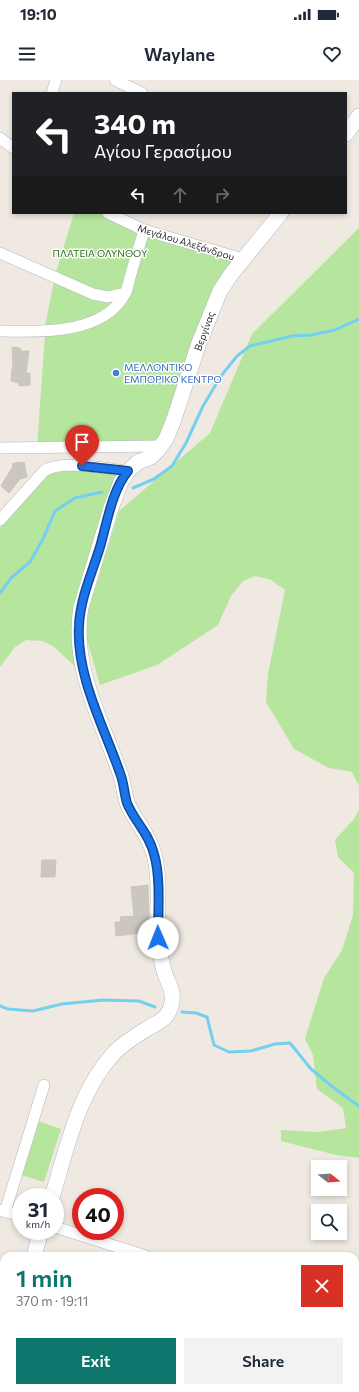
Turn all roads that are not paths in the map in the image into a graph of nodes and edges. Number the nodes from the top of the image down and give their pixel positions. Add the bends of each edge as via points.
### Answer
1 (56, 80) edge
2 (115, 80) edge
3 (52, 92) edge
4 (140, 92) edge
5 (359, 116) edge
6 (347, 133) edge
7 (0, 138) edge
8 (12, 147) edge
9 (110, 214) edge
10 (280, 214) edge
11 (144, 230) junction
12 (0, 253) edge
13 (243, 259) junction
14 (125, 294) junction
15 (0, 331) edge
16 (161, 446) junction
17 (0, 448) edge
18 (128, 471) junction
19 (0, 520) edge
20 (44, 1085) dead end
21 (55, 1188) edge
22 (2, 1211) edge
23 (12, 1214) edge
24 (64, 1229) edge
25 (38, 1240) edge
26 (35, 1252) edge
27 (134, 1252) edge

1 - 3 street
2 - 4 street
5 - 6 street
7 - 8 street
9 - 11 street, Μεγάλου Αλεξάνδρου
10 - 13 street, Βεργίνας
11 - 13 street, Μεγάλου Αλεξάνδρου
11 - 14 street
12 - 14 street via 93,294 108,297
13 - 16 street, Βεργίνας via 214,303 173,422
14 - 15 street via 111,312 77,327 50,331
16 - 17 street
16 - 18 street, Βεργίνας via 151,457 138,462
18 - 19 street via 52,466 44,471
18 - 21 street via 118,488 83,599 79,641 89,689 121,774 128,803 148,837 154,853 157,868 158,938 165,974 173,993 172,1003 165,1018 114,1053 99,1071 74,1123
20 - 22 street
22 - 23 street
24 - 27 street
25 - 26 street

